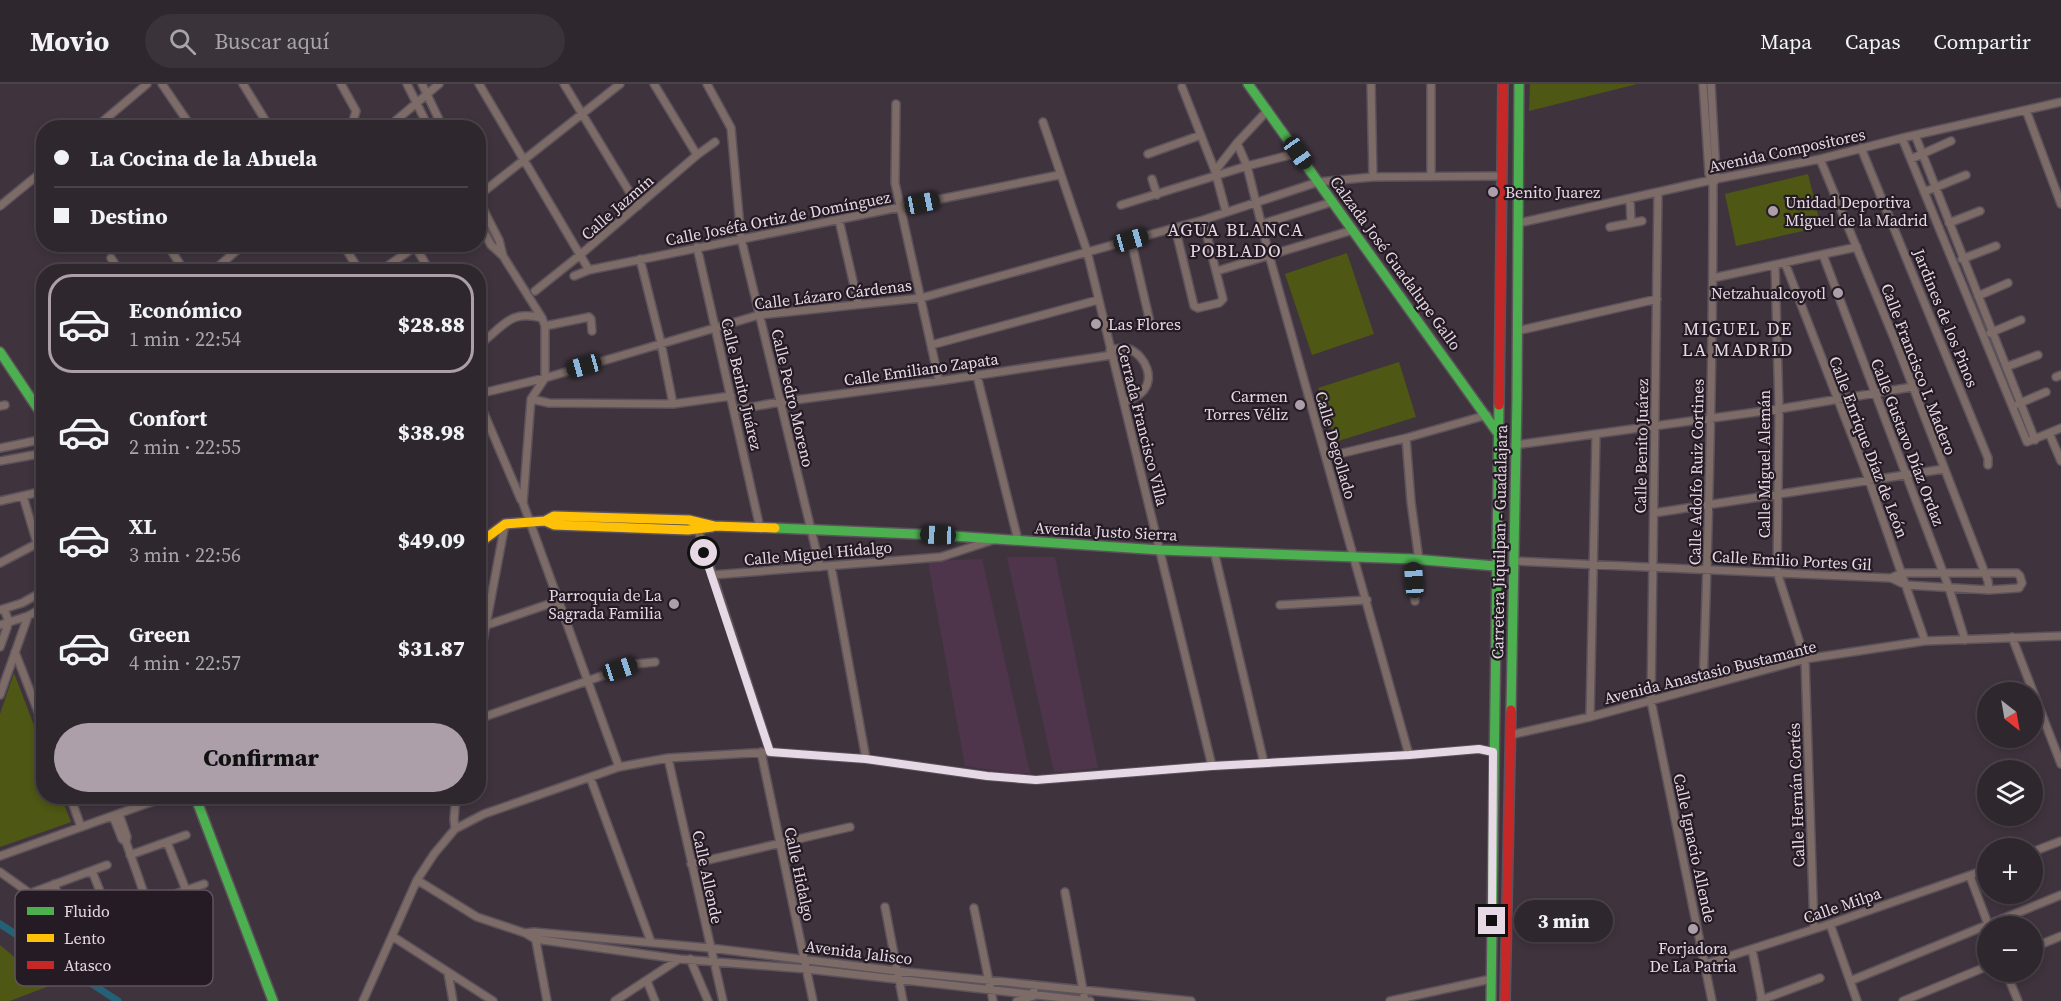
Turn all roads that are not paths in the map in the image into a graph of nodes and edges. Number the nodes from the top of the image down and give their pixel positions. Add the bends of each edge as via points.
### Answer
1 (147, 84) edge
2 (162, 84) edge
3 (243, 84) edge
4 (340, 84) edge
5 (407, 84) edge
6 (422, 84) edge
7 (439, 84) edge
8 (479, 84) edge
9 (564, 84) edge
10 (620, 84) edge
11 (654, 84) edge
12 (707, 84) edge
13 (1248, 84) edge
14 (1371, 84) edge
15 (1431, 84) edge
16 (1503, 84) edge
17 (1519, 84) edge
18 (1525, 84) edge
19 (1703, 84) edge
20 (1711, 84) edge
21 (1182, 87) dead end
22 (426, 94) junction
23 (2061, 102) edge
24 (416, 103) junction
25 (896, 104) dead end
26 (1518, 104) junction
27 (1268, 110) junction
28 (2026, 110) junction
29 (583, 114) junction
30 (104, 120) edge
31 (187, 120) edge
32 (265, 120) edge
33 (353, 120) edge
34 (396, 120) edge
35 (425, 120) edge
36 (439, 120) edge
37 (1043, 122) dead end
38 (1201, 135) junction
39 (1915, 135) junction
40 (1902, 138) junction
41 (715, 141) dead end
42 (1952, 141) dead end
43 (1237, 143) junction
44 (1861, 148) junction
45 (1298, 153) junction
46 (697, 154) junction
47 (1148, 154) dead end
48 (1922, 154) junction
49 (1820, 159) junction
50 (1911, 159) junction
51 (525, 160) junction
52 (1247, 166) junction
53 (1216, 173) junction
54 (1966, 174) dead end
55 (1059, 175) junction
56 (1501, 176) junction
57 (36, 177) edge
58 (1373, 177) junction
59 (1431, 177) junction
60 (1152, 179) dead end
61 (1318, 182) junction
62 (1713, 182) junction
63 (1935, 187) junction
64 (486, 192) edge
65 (1658, 192) junction
66 (1924, 192) junction
67 (1156, 195) junction
68 (1630, 199) junction
69 (1256, 201) junction
70 (1332, 202) junction
71 (2061, 204) edge
72 (1121, 205) dead end
73 (0, 206) edge
74 (638, 206) junction
75 (899, 208) junction
76 (1980, 211) dead end
77 (1226, 212) junction
78 (486, 214) edge
79 (839, 220) junction
80 (1203, 220) junction
81 (1642, 221) dead end
82 (1630, 222) junction
83 (1519, 223) junction
84 (1949, 223) junction
85 (1262, 224) junction
86 (1175, 227) junction
87 (1610, 227) dead end
88 (1353, 230) junction
89 (486, 236) edge
90 (741, 238) junction
91 (1131, 240) junction
92 (1996, 246) dead end
93 (697, 247) junction
94 (1857, 247) junction
95 (1087, 251) junction
96 (235, 252) edge
97 (406, 252) edge
98 (580, 255) junction
99 (1269, 255) junction
100 (1822, 255) junction
101 (503, 256) junction
102 (111, 258) dead end
103 (640, 259) junction
104 (1964, 259) junction
105 (1785, 263) junction
106 (1953, 263) junction
107 (115, 264) edge
108 (221, 264) edge
109 (390, 264) edge
110 (1775, 265) junction
111 (589, 270) junction
112 (1217, 272) junction
113 (574, 276) dead end
114 (1713, 278) junction
115 (2008, 283) dead end
116 (535, 291) dead end
117 (1978, 296) junction
118 (921, 298) junction
119 (1657, 299) junction
120 (1098, 300) junction
121 (858, 303) junction
122 (759, 315) junction
123 (542, 318) junction
124 (2021, 320) dead end
125 (1150, 322) dead end
126 (545, 326) junction
127 (715, 327) junction
128 (592, 331) dead end
129 (1517, 331) junction
130 (1992, 332) junction
131 (1983, 335) junction
132 (486, 339) edge
133 (661, 343) junction
134 (931, 345) junction
135 (0, 352) edge
136 (1111, 353) junction
137 (2038, 355) dead end
138 (2006, 367) junction
139 (977, 376) junction
140 (545, 378) junction
141 (939, 381) junction
142 (1912, 387) junction
143 (486, 392) edge
144 (2046, 392) dead end
145 (1875, 393) junction
146 (731, 396) junction
147 (531, 399) junction
148 (1838, 399) junction
149 (780, 402) junction
150 (1124, 402) junction
151 (2020, 403) junction
152 (673, 404) junction
153 (36, 406) edge
154 (2012, 406) junction
155 (1779, 409) junction
156 (734, 410) junction
157 (1487, 414) junction
158 (486, 418) edge
159 (1710, 418) junction
160 (1655, 426) junction
161 (2061, 428) edge
162 (1497, 432) junction
163 (1596, 434) junction
164 (2049, 434) junction
165 (1406, 438) junction
166 (2035, 440) junction
167 (36, 441) edge
168 (1515, 445) junction
169 (0, 448) edge
170 (36, 454) edge
171 (1326, 457) junction
172 (0, 461) edge
173 (2061, 461) edge
174 (1988, 465) dead end
175 (1944, 469) junction
176 (1906, 475) junction
177 (1869, 480) junction
178 (36, 493) edge
179 (1779, 494) junction
180 (23, 496) junction
181 (0, 501) edge
182 (522, 503) junction
183 (1709, 504) junction
184 (1654, 513) junction
185 (529, 522) junction
186 (505, 524) junction
187 (697, 526) junction
188 (760, 528) junction
189 (36, 530) edge
190 (810, 531) junction
191 (486, 538) edge
192 (996, 539) junction
193 (1017, 540) junction
194 (36, 543) edge
195 (1160, 550) junction
196 (1214, 551) junction
197 (1354, 558) junction
198 (1416, 560) junction
199 (1513, 561) junction
200 (0, 562) edge
201 (831, 566) junction
202 (1495, 566) junction
203 (1593, 566) junction
204 (819, 567) junction
205 (1654, 568) junction
206 (1708, 570) junction
207 (1776, 572) junction
208 (1943, 572) junction
209 (1902, 573) junction
210 (1985, 573) junction
211 (712, 575) junction
212 (1891, 578) junction
213 (1905, 585) junction
214 (1949, 588) junction
215 (1989, 590) junction
216 (36, 595) edge
217 (1367, 600) junction
218 (558, 601) junction
219 (1415, 601) dead end
220 (1280, 605) dead end
221 (486, 608) edge
222 (2, 610) edge
223 (36, 612) edge
224 (28, 616) junction
225 (9, 622) junction
226 (0, 625) edge
227 (486, 625) edge
228 (2061, 636) edge
229 (2012, 638) junction
230 (1965, 640) junction
231 (1925, 641) junction
232 (0, 647) edge
233 (15, 652) junction
234 (1804, 660) junction
235 (656, 662) dead end
236 (587, 680) junction
237 (1704, 686) junction
238 (0, 694) edge
239 (1651, 701) junction
240 (36, 706) edge
241 (486, 716) edge
242 (1590, 717) junction
243 (1510, 735) junction
244 (761, 752) junction
245 (770, 752) junction
246 (1493, 752) junction
247 (1409, 755) junction
248 (668, 758) junction
249 (866, 759) junction
250 (1264, 763) junction
251 (2061, 764) edge
252 (619, 766) junction
253 (1212, 766) junction
254 (590, 777) junction
255 (73, 804) edge
256 (146, 804) edge
257 (198, 804) edge
258 (455, 804) edge
259 (116, 815) junction
260 (81, 827) junction
261 (850, 827) dead end
262 (455, 829) junction
263 (186, 835) dead end
264 (2061, 841) edge
265 (167, 842) junction
266 (779, 844) junction
267 (2043, 848) edge
268 (130, 855) junction
269 (0, 856) edge
270 (692, 864) junction
271 (107, 866) dead end
272 (92, 871) junction
273 (0, 872) edge
274 (1977, 873) edge
275 (1970, 876) junction
276 (417, 880) junction
277 (54, 884) junction
278 (204, 884) dead end
279 (27, 890) edge
280 (39, 890) edge
281 (56, 890) edge
282 (100, 890) edge
283 (142, 890) edge
284 (186, 890) joint
285 (1065, 892) dead end
286 (2061, 895) edge
287 (885, 907) dead end
288 (974, 908) dead end
289 (1985, 916) edge
290 (2012, 916) edge
291 (1830, 924) junction
292 (1814, 929) junction
293 (1977, 931) edge
294 (392, 936) junction
295 (535, 936) junction
296 (2061, 936) edge
297 (618, 939) junction
298 (651, 942) junction
299 (2043, 943) edge
300 (710, 948) junction
301 (1752, 949) junction
302 (617, 950) junction
303 (679, 959) junction
304 (690, 959) junction
305 (805, 959) junction
306 (714, 962) junction
307 (1705, 964) junction
308 (807, 969) junction
309 (897, 971) junction
310 (1977, 971) edge
311 (448, 973) junction
312 (1820, 978) dead end
313 (1491, 979) junction
314 (647, 981) junction
315 (899, 981) junction
316 (990, 981) junction
317 (1850, 981) junction
318 (2010, 982) edge
319 (1034, 985) junction
320 (1083, 989) junction
321 (992, 991) junction
322 (1034, 996) junction
323 (1125, 997) edge
324 (1171, 1000) edge
325 (1762, 1000) edge
326 (273, 1001) edge
327 (363, 1001) edge
328 (453, 1001) edge
329 (493, 1001) edge
330 (548, 1001) edge
331 (615, 1001) edge
332 (655, 1001) edge
333 (708, 1001) edge
334 (723, 1001) edge
335 (813, 1001) edge
336 (903, 1001) edge
337 (993, 1001) edge
338 (1017, 1001) edge
339 (1085, 1001) edge
340 (1090, 1001) edge
341 (1191, 1001) edge
342 (1390, 1001) edge
343 (1491, 1001) edge
344 (1505, 1001) edge
345 (1712, 1001) edge
346 (1857, 1001) edge
347 (1903, 1001) edge
348 (2018, 1001) edge

1 - 30 street
2 - 31 street
3 - 32 street
4 - 33 street via 356,111
5 - 24 street
6 - 22 street
7 - 22 street
8 - 51 street
9 - 29 street
10 - 29 street
11 - 46 street
12 - 90 street, Calle Pedro Moreno via 731,128
13 - 27 main road, Calzada José Guadalupe Gallo
14 - 58 street
15 - 59 street
16 - 56 main road, Carretera Jiquilpan - Guadalajara
17 - 26 main road, Carretera Jiquilpan - Guadalajara
18 - 26 main road
19 - 62 street, Calle Adolfo Ruiz Cortines
20 - 62 street, Calle Adolfo Ruiz Cortines
21 - 38 street
22 - 24 street
22 - 36 street
23 - 28 street, Avenida Compositores
24 - 34 street
24 - 35 street
25 - 75 street via 895,183
26 - 83 main road, Carretera Jiquilpan - Guadalajara
27 - 43 street
27 - 45 main road, Calzada José Guadalupe Gallo
28 - 39 street, Avenida Compositores
28 - 71 street
29 - 51 street
29 - 74 street
37 - 55 street, Cerrada Francisco Villa
38 - 47 street
38 - 53 street
39 - 40 street, Avenida Compositores
39 - 48 street
40 - 44 street, Avenida Compositores
40 - 50 street
41 - 46 street, Calle Jazmín
42 - 48 street
43 - 52 street, Calle Degollado
43 - 53 street
44 - 49 street, Avenida Compositores
44 - 174 street, Jardines de los Pinos
45 - 52 street
45 - 61 main road, Calzada José Guadalupe Gallo
46 - 74 street, Calle Jazmín
48 - 50 street
48 - 63 street
49 - 62 street, Avenida Compositores
49 - 94 street, Calle Francisco I. Madero
50 - 66 street
51 - 64 street
51 - 98 street
52 - 53 street
52 - 69 street, Calle Degollado
53 - 67 street
53 - 77 street
54 - 63 street
55 - 75 street, Calle Joséfa Ortiz de Domínguez
55 - 95 street, Cerrada Francisco Villa
56 - 59 street, Calle Lázaro Cárdenas
56 - 162 main road, Carretera Jiquilpan - Guadalajara
57 - 73 street
58 - 59 street, Calle Lázaro Cárdenas
58 - 61 street, Calle Lázaro Cárdenas
60 - 67 street
61 - 69 street, Calle Lázaro Cárdenas
61 - 70 main road, Calzada José Guadalupe Gallo
62 - 65 street, Avenida Compositores
62 - 114 street, Calle Adolfo Ruiz Cortines
63 - 66 street
63 - 84 street
65 - 68 street, Avenida Compositores
65 - 119 street, Calle Benito Juárez
66 - 106 street
67 - 72 street
68 - 82 street
68 - 83 street, Avenida Compositores
69 - 77 street, Calle Lázaro Cárdenas
69 - 85 street, Calle Degollado
70 - 85 street
70 - 88 main road, Calzada José Guadalupe Gallo
74 - 98 street, Calle Jazmín
75 - 79 street, Calle Joséfa Ortiz de Domínguez
75 - 118 street
76 - 84 street
77 - 80 street, Calle Lázaro Cárdenas
78 - 101 street
79 - 90 street, Calle Joséfa Ortiz de Domínguez
79 - 121 street
80 - 86 street, Calle Lázaro Cárdenas
80 - 112 street
81 - 82 street
82 - 87 street
83 - 129 main road, Carretera Jiquilpan - Guadalajara
84 - 104 street
85 - 99 street, Calle Degollado
86 - 91 street, Calle Lázaro Cárdenas
86 - 112 street via 1196,308 1222,301
88 - 99 street
88 - 157 main road, Calzada José Guadalupe Gallo
89 - 101 street
90 - 93 street, Calle Joséfa Ortiz de Domínguez
90 - 122 street, Calle Pedro Moreno
91 - 95 street, Calle Lázaro Cárdenas
91 - 125 street
92 - 104 street
93 - 103 street, Calle Joséfa Ortiz de Domínguez
93 - 127 street, Calle Benito Juárez
94 - 100 street
94 - 142 street, Calle Francisco I. Madero
95 - 118 street, Calle Lázaro Cárdenas
95 - 120 street, Cerrada Francisco Villa
96 - 108 street
97 - 109 street
98 - 111 street
98 - 116 street, Calle Jazmín
99 - 112 street
99 - 171 street, Calle Degollado
100 - 105 street
100 - 145 street, Calle Gustavo Díaz Ordaz
101 - 123 street
102 - 107 street
103 - 111 street, Calle Joséfa Ortiz de Domínguez
103 - 133 street
104 - 106 street
104 - 117 street
105 - 110 street
105 - 148 street, Calle Enrique Díaz de León
106 - 131 street
110 - 114 street
110 - 155 street, Calle Miguel Alemán
111 - 113 street, Calle Joséfa Ortiz de Domínguez
114 - 159 street, Calle Adolfo Ruiz Cortines
115 - 117 street
117 - 130 street
118 - 121 street, Calle Lázaro Cárdenas
118 - 134 street
119 - 129 street
119 - 160 street, Calle Benito Juárez
120 - 134 street
120 - 136 street, Cerrada Francisco Villa
121 - 122 street, Calle Lázaro Cárdenas
122 - 127 street, Calle Lázaro Cárdenas
122 - 149 street, Calle Pedro Moreno
123 - 126 street
123 - 132 street via 518,315
124 - 130 street
126 - 128 street via 588,317
126 - 140 street
127 - 133 street, Calle Lázaro Cárdenas
127 - 146 street, Calle Benito Juárez
129 - 168 main road, Carretera Jiquilpan - Guadalajara
130 - 131 street
130 - 138 street
131 - 154 street
133 - 140 street, Calle Lázaro Cárdenas
133 - 152 street
134 - 141 street
135 - 153 main road
136 - 139 street, Calle Emiliano Zapata
136 - 150 street, Cerrada Francisco Villa
136 - 150 street via 1129,349 1148,369 1148,381 1141,394
137 - 138 street
138 - 151 street
139 - 141 street, Calle Emiliano Zapata
139 - 193 street
140 - 143 street, Calle Lázaro Cárdenas
140 - 147 street
141 - 149 street, Calle Emiliano Zapata
142 - 145 street
142 - 175 street, Calle Francisco I. Madero
144 - 151 street
145 - 148 street
145 - 176 street, Calle Gustavo Díaz Ordaz
146 - 152 street
146 - 156 street, Calle Benito Juárez
147 - 152 street via 549,404
147 - 182 street
148 - 155 street
148 - 177 street, Calle Enrique Díaz de León
149 - 156 street, Calle Emiliano Zapata
149 - 190 street, Calle Pedro Moreno
150 - 195 street, Cerrada Francisco Villa
151 - 154 street
151 - 166 street
154 - 166 street via 2027,442
155 - 159 street
155 - 179 street, Calle Miguel Alemán
156 - 188 street, Calle Benito Juárez
157 - 162 main road, Calzada José Guadalupe Gallo
157 - 165 street
158 - 182 street
159 - 160 street
159 - 183 street, Calle Adolfo Ruiz Cortines
160 - 163 street
160 - 184 street, Calle Benito Juárez
161 - 164 street
162 - 202 main road, Carretera Jiquilpan - Guadalajara
163 - 168 street
163 - 203 street
164 - 166 street
164 - 173 street
165 - 171 street
165 - 198 street
167 - 169 street
168 - 199 main road, Carretera Jiquilpan - Guadalajara
170 - 172 street
171 - 197 street, Calle Degollado
175 - 176 street
175 - 210 street, Calle Francisco I. Madero
176 - 177 street
176 - 208 street, Calle Gustavo Díaz Ordaz
177 - 179 street
177 - 209 street, Calle Enrique Díaz de León
178 - 180 street
179 - 183 street
179 - 207 street, Calle Miguel Alemán
180 - 181 street
180 - 189 street
182 - 185 street
183 - 184 street
183 - 206 street, Calle Adolfo Ruiz Cortines
184 - 205 street, Calle Benito Juárez
185 - 186 main road, Avenida Justo Sierra
185 - 187 main road, Avenida Justo Sierra via 554,516
185 - 218 street
186 - 191 main road
186 - 221 street
187 - 188 main road, Avenida Justo Sierra
187 - 211 street
188 - 190 main road, Avenida Justo Sierra
190 - 192 main road, Avenida Justo Sierra
190 - 204 street, Calle Pedro Moreno
192 - 193 main road, Avenida Justo Sierra
192 - 201 street, Calle Miguel Hidalgo via 941,557
193 - 195 main road, Avenida Justo Sierra
194 - 200 street
195 - 196 main road, Avenida Justo Sierra
195 - 253 street, Cerrada Francisco Villa
196 - 197 main road, Avenida Justo Sierra
196 - 250 street
197 - 198 main road, Avenida Justo Sierra
197 - 217 street, Calle Degollado
198 - 202 main road, Avenida Justo Sierra
198 - 219 street
199 - 203 street, Calle Emilio Portes Gil
199 - 243 main road, Carretera Jiquilpan - Guadalajara
201 - 204 street, Calle Miguel Hidalgo
201 - 249 street
202 - 246 main road, Carretera Jiquilpan - Guadalajara
203 - 205 street, Calle Emilio Portes Gil
203 - 242 street
204 - 211 street, Calle Miguel Hidalgo
205 - 206 street, Calle Emilio Portes Gil
205 - 239 street, Calle Benito Juárez
206 - 207 street, Calle Emilio Portes Gil
206 - 237 street, Calle Adolfo Ruiz Cortines
207 - 212 street, Calle Emilio Portes Gil
207 - 234 street, Calle Miguel Alemán
208 - 209 street, Calle Emilio Portes Gil
208 - 210 street, Calle Emilio Portes Gil
208 - 214 street, Calle Gustavo Díaz Ordaz
209 - 212 street, Calle Emilio Portes Gil
209 - 213 street, Calle Enrique Díaz de León
210 - 215 street, Calle Francisco I. Madero
210 - 215 street, Calle Emilio Portes Gil via 2017,573 2022,583 2019,588
211 - 245 street
212 - 213 street, Calle Emilio Portes Gil
213 - 214 street, Calle Emilio Portes Gil
213 - 231 street, Calle Enrique Díaz de León
214 - 215 street, Calle Emilio Portes Gil
214 - 230 street, Calle Gustavo Díaz Ordaz
216 - 222 street
217 - 220 street
217 - 247 street, Calle Degollado
218 - 227 street
218 - 236 street
222 - 225 street
223 - 224 street
224 - 225 street
224 - 233 street
225 - 226 street
225 - 232 street
228 - 229 street, Avenida Anastasio Bustamante
229 - 230 street, Avenida Anastasio Bustamante
229 - 251 street
230 - 231 street, Avenida Anastasio Bustamante
231 - 234 street, Avenida Anastasio Bustamante
233 - 238 street
233 - 240 street
234 - 237 street, Avenida Anastasio Bustamante
234 - 292 street, Calle Hernán Cortés
235 - 236 street via 636,664
236 - 241 street
236 - 252 street
237 - 239 street, Avenida Anastasio Bustamante
239 - 242 street, Avenida Anastasio Bustamante
239 - 307 street, Calle Ignacio Allende
242 - 243 street, Avenida Anastasio Bustamante
243 - 344 main road, Carretera Jiquilpan - Guadalajara
244 - 245 street
244 - 248 street
244 - 266 street, Calle Hidalgo
245 - 249 street
246 - 247 street via 1479,749
246 - 313 main road, Carretera Jiquilpan - Guadalajara
247 - 250 street
248 - 252 street
248 - 270 street, Calle Allende
249 - 253 street via 1036,780
250 - 253 street
252 - 254 street
254 - 262 street via 484,814
254 - 298 street
255 - 260 street
256 - 259 street
257 - 326 main road
258 - 262 street
259 - 260 street
259 - 268 street
260 - 269 street
261 - 266 street
262 - 276 street
263 - 265 street
264 - 267 street
265 - 268 street
265 - 284 street
266 - 270 street
266 - 305 street, Calle Hidalgo
268 - 283 street
270 - 300 street, Calle Allende
271 - 272 street
272 - 277 street
272 - 282 street
273 - 279 street
274 - 275 street, Calle Milpa
275 - 289 street
275 - 291 street, Calle Milpa
276 - 294 street
276 - 295 street, Avenida Jalisco via 477,917
277 - 280 street
277 - 281 street
278 - 284 street
285 - 320 street
286 - 290 street
287 - 309 street
288 - 316 street
291 - 292 street, Calle Milpa
291 - 317 street
292 - 301 street, Calle Milpa
293 - 317 street
294 - 311 street
294 - 327 street
295 - 297 street, Avenida Jalisco
295 - 302 street, Avenida Jalisco
295 - 330 street
296 - 299 street
297 - 298 street, Avenida Jalisco
297 - 302 street
298 - 300 street, Avenida Jalisco
300 - 305 street, Avenida Jalisco
300 - 306 street, Calle Allende
301 - 307 street, Calle Milpa
301 - 325 street
302 - 303 street, Avenida Jalisco
303 - 304 street, Avenida Jalisco
303 - 314 street
304 - 306 street, Avenida Jalisco
304 - 333 street
305 - 308 street, Calle Hidalgo
305 - 309 street, Avenida Jalisco
306 - 308 street, Avenida Jalisco
306 - 334 street, Calle Allende
307 - 345 street, Calle Ignacio Allende
308 - 315 street, Avenida Jalisco
308 - 335 street, Calle Hidalgo
309 - 315 street
309 - 316 street, Avenida Jalisco
310 - 347 street
311 - 328 street
311 - 329 street
312 - 325 street
313 - 342 street
313 - 343 main road, Carretera Jiquilpan - Guadalajara
314 - 331 street
314 - 332 street
315 - 321 street, Avenida Jalisco
315 - 336 street
316 - 319 street, Avenida Jalisco
316 - 321 street
317 - 346 street
318 - 348 street
319 - 320 street, Avenida Jalisco
319 - 322 street
320 - 323 street, Avenida Jalisco
320 - 339 street
321 - 322 street, Avenida Jalisco
321 - 337 street
322 - 338 street
322 - 339 street, Avenida Jalisco
323 - 324 street, Avenida Jalisco
324 - 341 street, Avenida Jalisco
339 - 340 street, Avenida Jalisco

